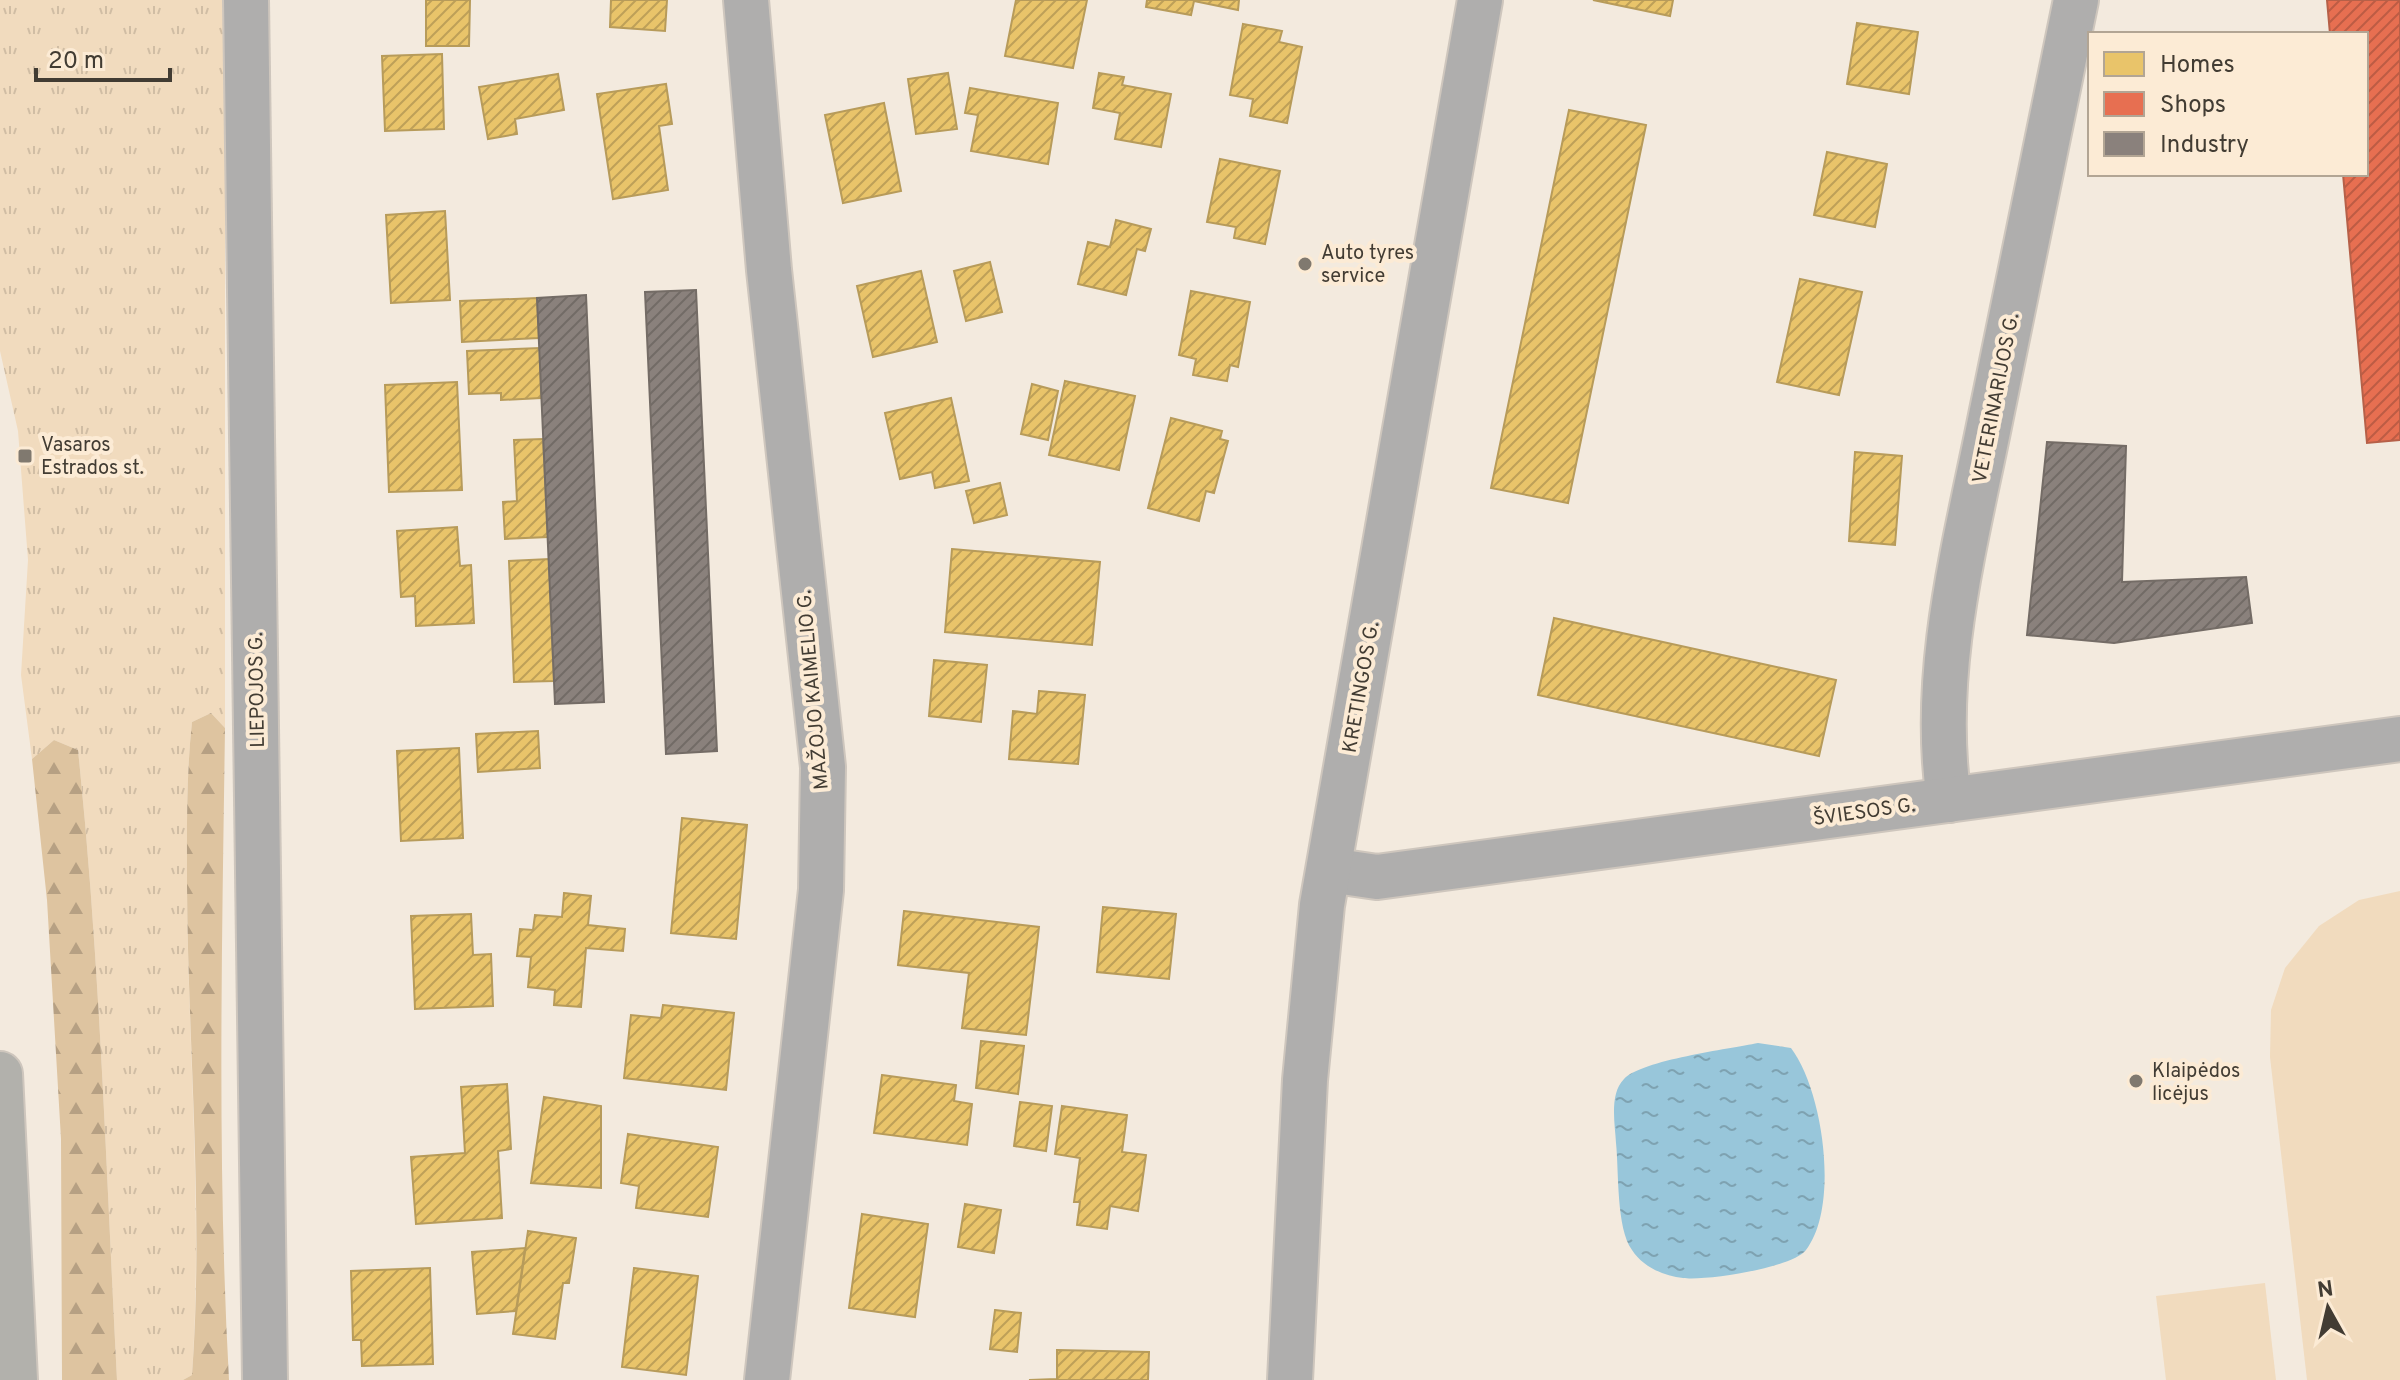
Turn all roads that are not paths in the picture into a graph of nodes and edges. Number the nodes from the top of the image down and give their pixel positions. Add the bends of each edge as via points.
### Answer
1 (246, 0) edge
2 (746, 0) edge
3 (1480, 0) edge
4 (2076, 0) edge
5 (2400, 739) edge
6 (1949, 800) junction
7 (1329, 870) junction
8 (0, 1074) edge
9 (15, 1380) edge
10 (265, 1380) edge
11 (767, 1380) edge
12 (1290, 1380) edge

1 - 10 street, LIEPOJOS G.
2 - 11 street, MAŽOJO KAIMELIO G. via 823,767 821,890
3 - 7 street, KRETINGOS G.
4 - 6 street, VETERINARIJOS G. via 1942,681 1941,749
5 - 6 street, ŠVIESOS G.
6 - 7 street, ŠVIESOS G. via 1377,877
7 - 12 street, KRETINGOS G. via 1309,1022
8 - 9 main road

